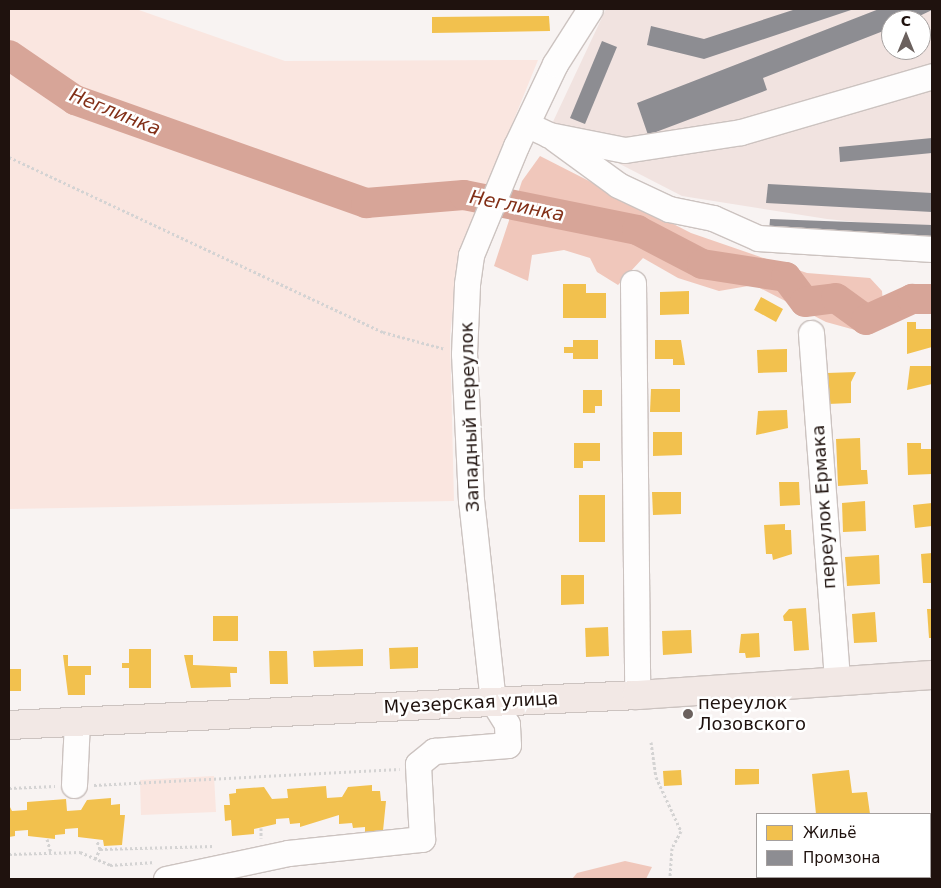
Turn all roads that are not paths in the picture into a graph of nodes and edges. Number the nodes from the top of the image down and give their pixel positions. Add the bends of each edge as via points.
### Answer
1 (590, 9) edge
2 (932, 76) edge
3 (531, 136) junction
4 (932, 249) edge
5 (633, 283) dead end
6 (811, 333) dead end
7 (932, 675) edge
8 (837, 681) junction
9 (637, 695) junction
10 (493, 702) junction
11 (77, 722) junction
12 (9, 726) edge
13 (74, 785) road end
14 (170, 878) edge

1 - 3 street, Западный переулок via 555,64
2 - 3 street via 740,132 626,150
3 - 4 street via 669,209 713,218 758,238
3 - 10 street, Западный переулок via 471,255 464,354 471,500
5 - 9 street
6 - 8 street, переулок Ермака
7 - 8 main road, Муезерская улица
8 - 9 main road, Муезерская улица
9 - 10 main road, Муезерская улица
10 - 11 main road, Муезерская улица
10 - 14 street via 507,724 508,745 434,752 418,768 409,796 422,839 288,853
11 - 12 main road, Муезерская улица
11 - 13 street

